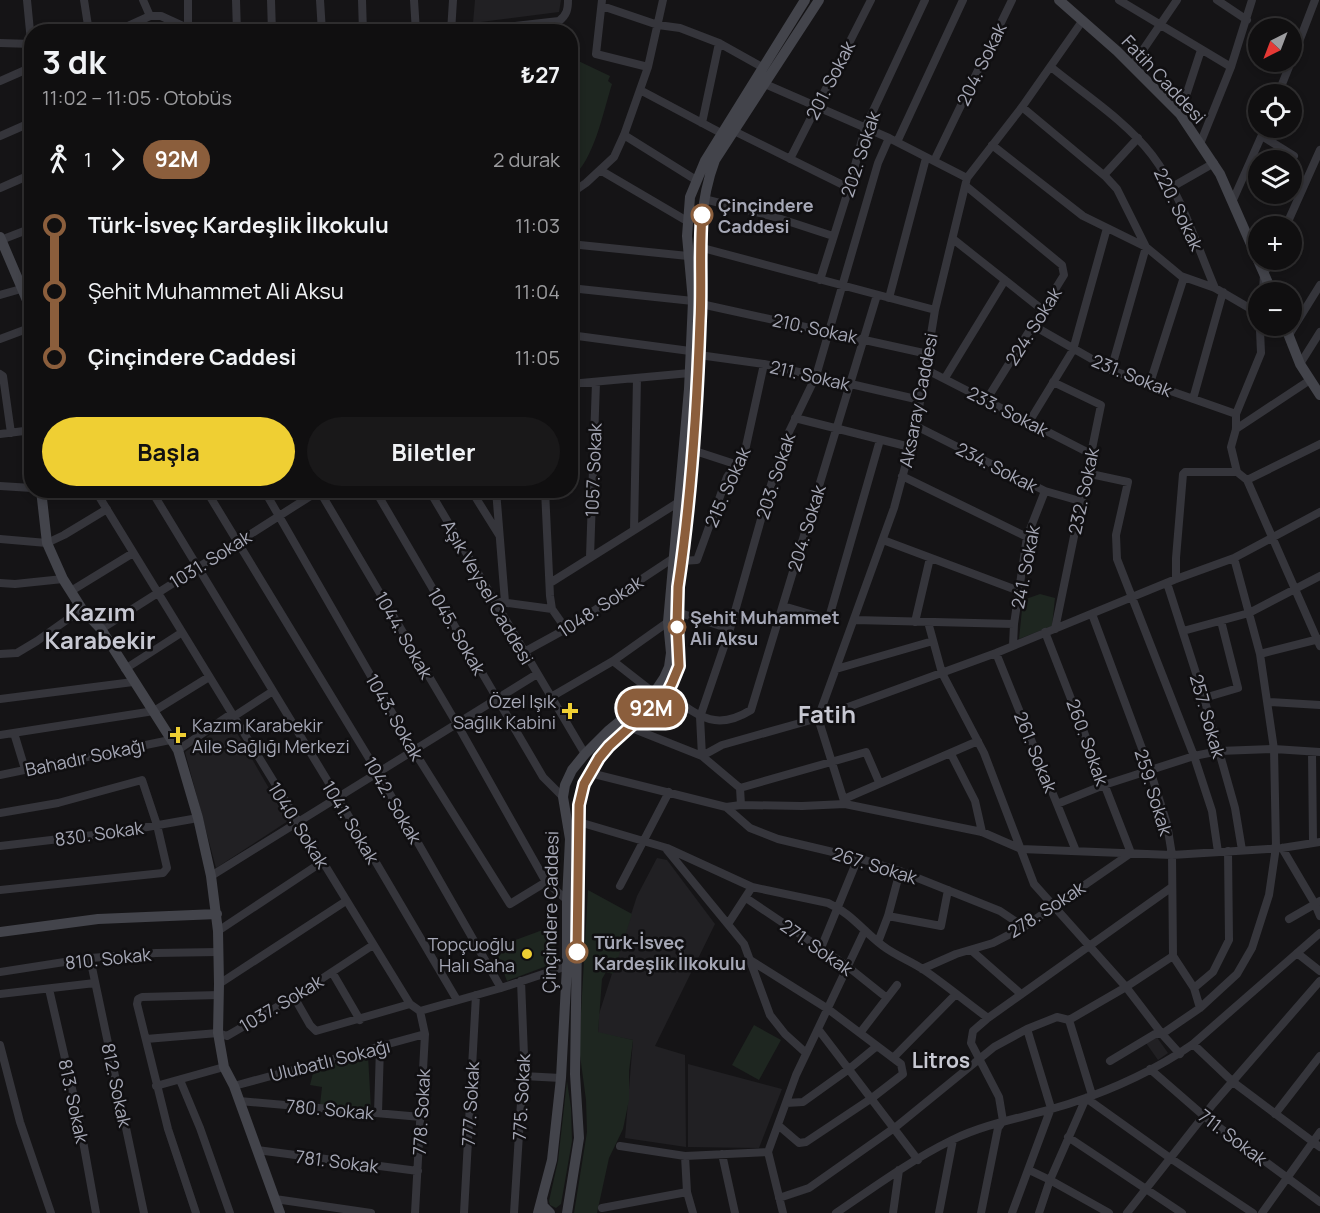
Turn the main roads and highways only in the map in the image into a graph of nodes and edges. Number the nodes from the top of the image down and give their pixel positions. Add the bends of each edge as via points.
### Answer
1 (804, 0) edge
2 (819, 0) edge
3 (1059, 0) edge
4 (767, 70) junction
5 (1, 239) edge
6 (1268, 282) edge
7 (24, 295) edge
8 (697, 303) junction
9 (1289, 336) edge
10 (694, 353) junction
11 (1320, 396) edge
12 (41, 498) edge
13 (678, 559) junction
14 (217, 914) junction
15 (0, 932) edge
16 (542, 1194) junction
17 (567, 1208) edge
18 (280, 1213) edge
19 (538, 1213) edge
20 (550, 1213) edge
21 (559, 1213) edge

1 - 4 main road, Çinçindere Caddesi
2 - 4 main road, Çinçindere Caddesi
3 - 6 main road, Fatih Caddesi via 1180,114 1214,163
4 - 8 main road, Çinçindere Caddesi via 765,84 715,160 706,184
4 - 8 main road, Çinçindere Caddesi via 721,133 690,197 688,256
5 - 7 main road
8 - 10 main road, Çinçindere Caddesi
9 - 11 main road via 1300,364
10 - 13 main road, Çinçindere Caddesi via 679,502
10 - 13 main road, Çinçindere Caddesi via 692,450
12 - 14 main road via 47,543 63,579 82,609 101,629 178,750 198,818
13 - 16 main road, Çinçindere Caddesi via 668,622 669,667 654,693 585,754 565,785 563,797 570,839 561,1078 552,1160
13 - 17 main road, Çinçindere Caddesi via 679,666 667,693 599,758 584,784 579,805 575,1074 579,1138
14 - 15 main road via 98,919
14 - 18 main road via 218,1033 224,1067
16 - 19 main road, Çinçindere Caddesi
16 - 20 main road via 543,1206
17 - 21 main road

